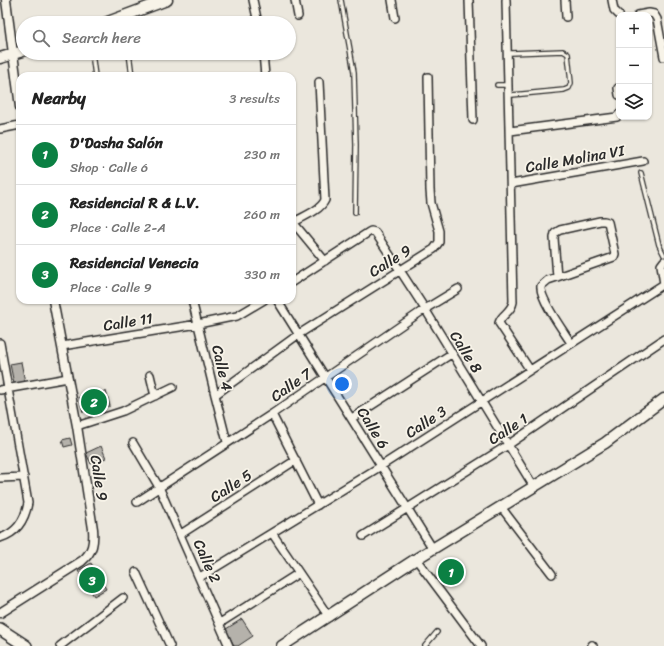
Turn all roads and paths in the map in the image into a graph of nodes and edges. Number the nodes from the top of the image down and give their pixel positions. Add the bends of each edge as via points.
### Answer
1 (6, 0) edge
2 (167, 0) edge
3 (254, 0) edge
4 (295, 0) edge
5 (341, 0) edge
6 (392, 0) edge
7 (469, 0) edge
8 (506, 0) edge
9 (565, 0) edge
10 (612, 0) edge
11 (616, 12) edge
12 (652, 14) edge
13 (133, 16) edge
14 (257, 16) edge
15 (298, 16) dead end
16 (566, 17) dead end
17 (395, 18) dead end
18 (16, 53) edge
19 (509, 53) junction
20 (12, 54) junction
21 (664, 56) edge
22 (0, 58) edge
23 (93, 60) edge
24 (130, 60) edge
25 (264, 60) edge
26 (94, 72) edge
27 (131, 72) edge
28 (265, 72) edge
29 (428, 77) dead end
30 (16, 79) edge
31 (318, 82) dead end
32 (508, 85) junction
33 (497, 86) dead end
34 (510, 95) junction
35 (616, 117) edge
36 (473, 120) dead end
37 (16, 126) edge
38 (0, 129) edge
39 (510, 131) junction
40 (643, 160) dead end
41 (641, 173) dead end
42 (511, 184) junction
43 (355, 213) dead end
44 (296, 220) edge
45 (296, 227) edge
46 (664, 255) edge
47 (325, 261) junction
48 (663, 263) edge
49 (399, 272) junction
50 (557, 277) junction
51 (296, 279) edge
52 (664, 284) edge
53 (458, 289) dead end
54 (54, 304) edge
55 (193, 304) edge
56 (257, 304) edge
57 (280, 304) edge
58 (425, 309) junction
59 (198, 324) junction
60 (299, 334) junction
61 (664, 339) edge
62 (0, 343) edge
63 (571, 343) junction
64 (62, 346) junction
65 (451, 354) junction
66 (530, 370) junction
67 (150, 375) dead end
68 (326, 377) junction
69 (68, 378) junction
70 (173, 387) dead end
71 (9, 389) junction
72 (0, 390) edge
73 (215, 395) junction
74 (155, 396) junction
75 (664, 399) edge
76 (481, 401) junction
77 (272, 414) junction
78 (352, 418) junction
79 (77, 426) junction
80 (227, 442) junction
81 (133, 443) dead end
82 (508, 445) junction
83 (296, 460) junction
84 (381, 466) junction
85 (24, 477) junction
86 (0, 478) edge
87 (159, 487) junction
88 (534, 487) junction
89 (137, 502) dead end
90 (318, 505) junction
91 (501, 507) junction
92 (407, 508) junction
93 (272, 533) junction
94 (180, 534) junction
95 (363, 536) dead end
96 (0, 538) edge
97 (433, 549) junction
98 (416, 559) junction
99 (136, 572) dead end
100 (299, 573) junction
101 (552, 574) dead end
102 (200, 577) junction
103 (123, 598) dead end
104 (0, 613) edge
105 (329, 617) junction
106 (220, 623) junction
107 (0, 629) edge
108 (437, 632) dead end
109 (26, 646) edge
110 (60, 646) edge
111 (170, 646) edge
112 (229, 646) edge
113 (282, 646) edge
114 (425, 646) edge
115 (481, 646) edge

1 - 20 street
2 - 13 main road
3 - 14 street
4 - 15 street
5 - 43 lane via 354,72
6 - 17 street
7 - 36 street
8 - 19 street
9 - 16 street
10 - 11 street
12 - 21 street via 657,19
18 - 20 main road
19 - 32 street
19 - 34 lane via 563,51 568,54 571,84 564,90
20 - 22 main road
20 - 30 street
23 - 26 lane
24 - 27 lane
25 - 28 street
29 - 49 street, Calle 9 via 430,190 439,242 434,249
31 - 44 street via 325,200 320,207
32 - 33 lane
32 - 34 street
34 - 39 street
35 - 39 street
37 - 38 street
39 - 42 street
40 - 42 street, Calle Molina VI
41 - 46 lane via 659,245
42 - 66 street via 513,302 499,323
45 - 47 street
47 - 49 street, Calle 8 via 373,231
47 - 51 street
48 - 52 street
49 - 58 street, Calle 8
49 - 60 street, Calle 9
50 - 50 street via 615,256 608,222 600,221 555,233
50 - 63 street via 543,283 540,290
52 - 63 street, Calle 3
53 - 58 street, Calle 7
54 - 64 street, Calle 9
55 - 59 street, Calle 4
56 - 59 street, Calle 11 via 237,316
57 - 60 street, Calle 6
58 - 65 street, Calle 8
58 - 68 street, Calle 7
59 - 64 street, Calle 11
59 - 73 street, Calle 4
60 - 68 street, Calle 6
60 - 73 street, Calle 9
61 - 82 street, Calle 1
62 - 71 street
63 - 66 street, Calle 3
64 - 69 street, Calle 9
65 - 76 street, Calle 8
65 - 78 street
66 - 76 street, Calle 3
67 - 74 street
68 - 77 street, Calle 7
68 - 78 street, Calle 6
69 - 71 street
69 - 79 street, Calle 9
70 - 74 street
71 - 72 street
71 - 85 street
73 - 80 street, Calle 4
74 - 79 street via 123,411
75 - 88 main road via 605,442
76 - 82 street, Calle 8
76 - 84 street, Calle 3
77 - 80 street, Calle 7
77 - 83 street
78 - 84 street, Calle 6
79 - 104 street, Calle 9 via 93,529 92,549 82,561
80 - 87 street, Calle 7
81 - 87 street, Calle 2
82 - 88 street, Calle 8
82 - 92 street, Calle 1
83 - 90 street
83 - 94 street, Calle 5
84 - 90 street, Calle 3
84 - 92 street, Calle 6
85 - 86 street
85 - 96 street via 28,503 26,515 13,532
87 - 89 street, Calle 7
87 - 94 street, Calle 2
88 - 91 main road
90 - 93 street, Calle 3
91 - 97 main road
91 - 101 street
92 - 95 street, Calle 1
92 - 97 street, Calle 6
93 - 100 street
93 - 102 street, Calle 3
94 - 102 street, Calle 2
97 - 98 main road
98 - 105 main road
98 - 115 street
99 - 111 street
100 - 105 street
100 - 106 street
102 - 106 street, Calle 2
103 - 110 street
105 - 113 main road
106 - 112 street, Calle 2
107 - 109 main road
108 - 114 lane

